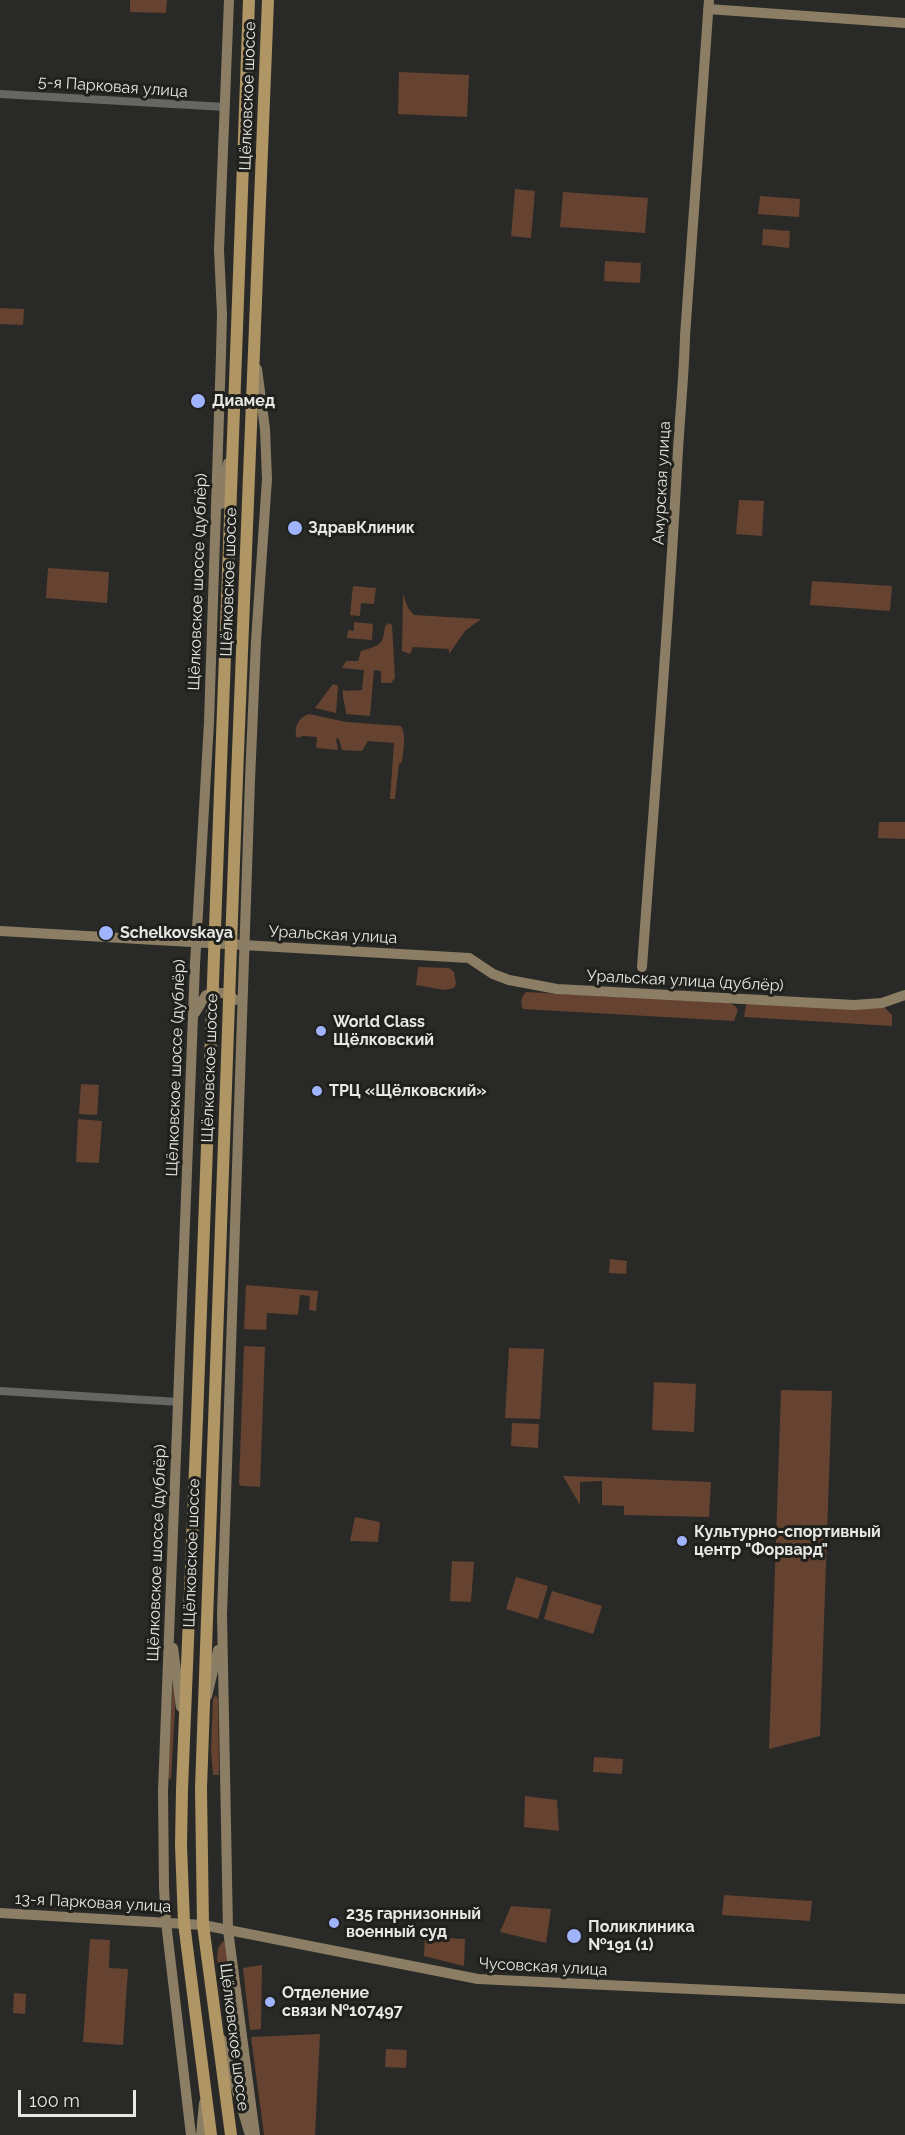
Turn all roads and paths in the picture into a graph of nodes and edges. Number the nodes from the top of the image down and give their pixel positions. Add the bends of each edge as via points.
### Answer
1 (229, 0) edge
2 (249, 0) edge
3 (268, 0) edge
4 (709, 4) edge
5 (905, 23) edge
6 (0, 94) edge
7 (225, 107) junction
8 (255, 350) junction
9 (232, 435) junction
10 (213, 554) junction
11 (0, 931) edge
12 (196, 942) junction
13 (245, 945) junction
14 (469, 958) joint
15 (642, 968) dead end
16 (905, 995) edge
17 (193, 1017) junction
18 (242, 1017) junction
19 (0, 1391) edge
20 (179, 1402) junction
21 (222, 1614) junction
22 (170, 1621) junction
23 (202, 1732) junction
24 (184, 1736) junction
25 (0, 1913) edge
26 (166, 1922) junction
27 (184, 1923) junction
28 (203, 1926) junction
29 (228, 1930) junction
30 (905, 1999) edge
31 (216, 2020) junction
32 (205, 2088) junction
33 (191, 2135) edge
34 (201, 2135) edge
35 (211, 2135) edge
36 (231, 2135) edge
37 (250, 2135) edge
38 (255, 2135) edge

1 - 7 street, Щёлковское шоссе (дублёр)
2 - 9 main road, Щёлковское шоссе
3 - 8 main road, Щёлковское шоссе
4 - 5 street
4 - 15 street, Амурская улица
6 - 7 street, 5-я Парковая улица
7 - 10 street, Щёлковское шоссе (дублёр)
8 - 13 street via 267,479 252,724
8 - 23 main road, Щёлковское шоссе
9 - 10 street
9 - 24 main road, Щёлковское шоссе
10 - 12 street, Щёлковское шоссе (дублёр)
11 - 12 street, Уральская улица
12 - 13 street, Уральская улица
12 - 17 street, Щёлковское шоссе (дублёр)
13 - 14 street, Уральская улица
13 - 18 street
14 - 16 street, Уральская улица (дублёр) via 509,980 557,989 854,1005 882,1003
17 - 18 street via 206,995 215,992 231,996
17 - 20 street, Щёлковское шоссе (дублёр)
18 - 21 street
19 - 20 street
20 - 22 street, Щёлковское шоссе (дублёр)
21 - 23 street
21 - 29 street
22 - 24 street
22 - 26 street, Щёлковское шоссе (дублёр) via 163,1791
23 - 28 main road, Щёлковское шоссе
24 - 27 main road, Щёлковское шоссе via 181,1845
25 - 26 street, 13-я Парковая улица
26 - 27 street, 13-я Парковая улица
26 - 33 street, Щёлковское шоссе (дублёр)
27 - 28 street, Чусовская улица
27 - 32 main road, Щёлковское шоссе
28 - 29 street, Чусовская улица
28 - 31 main road, Щёлковское шоссе
29 - 30 street, Чусовская улица via 478,1979
29 - 38 street
31 - 36 main road, Щёлковское шоссе
31 - 37 street
32 - 34 street
32 - 35 main road, Щёлковское шоссе

